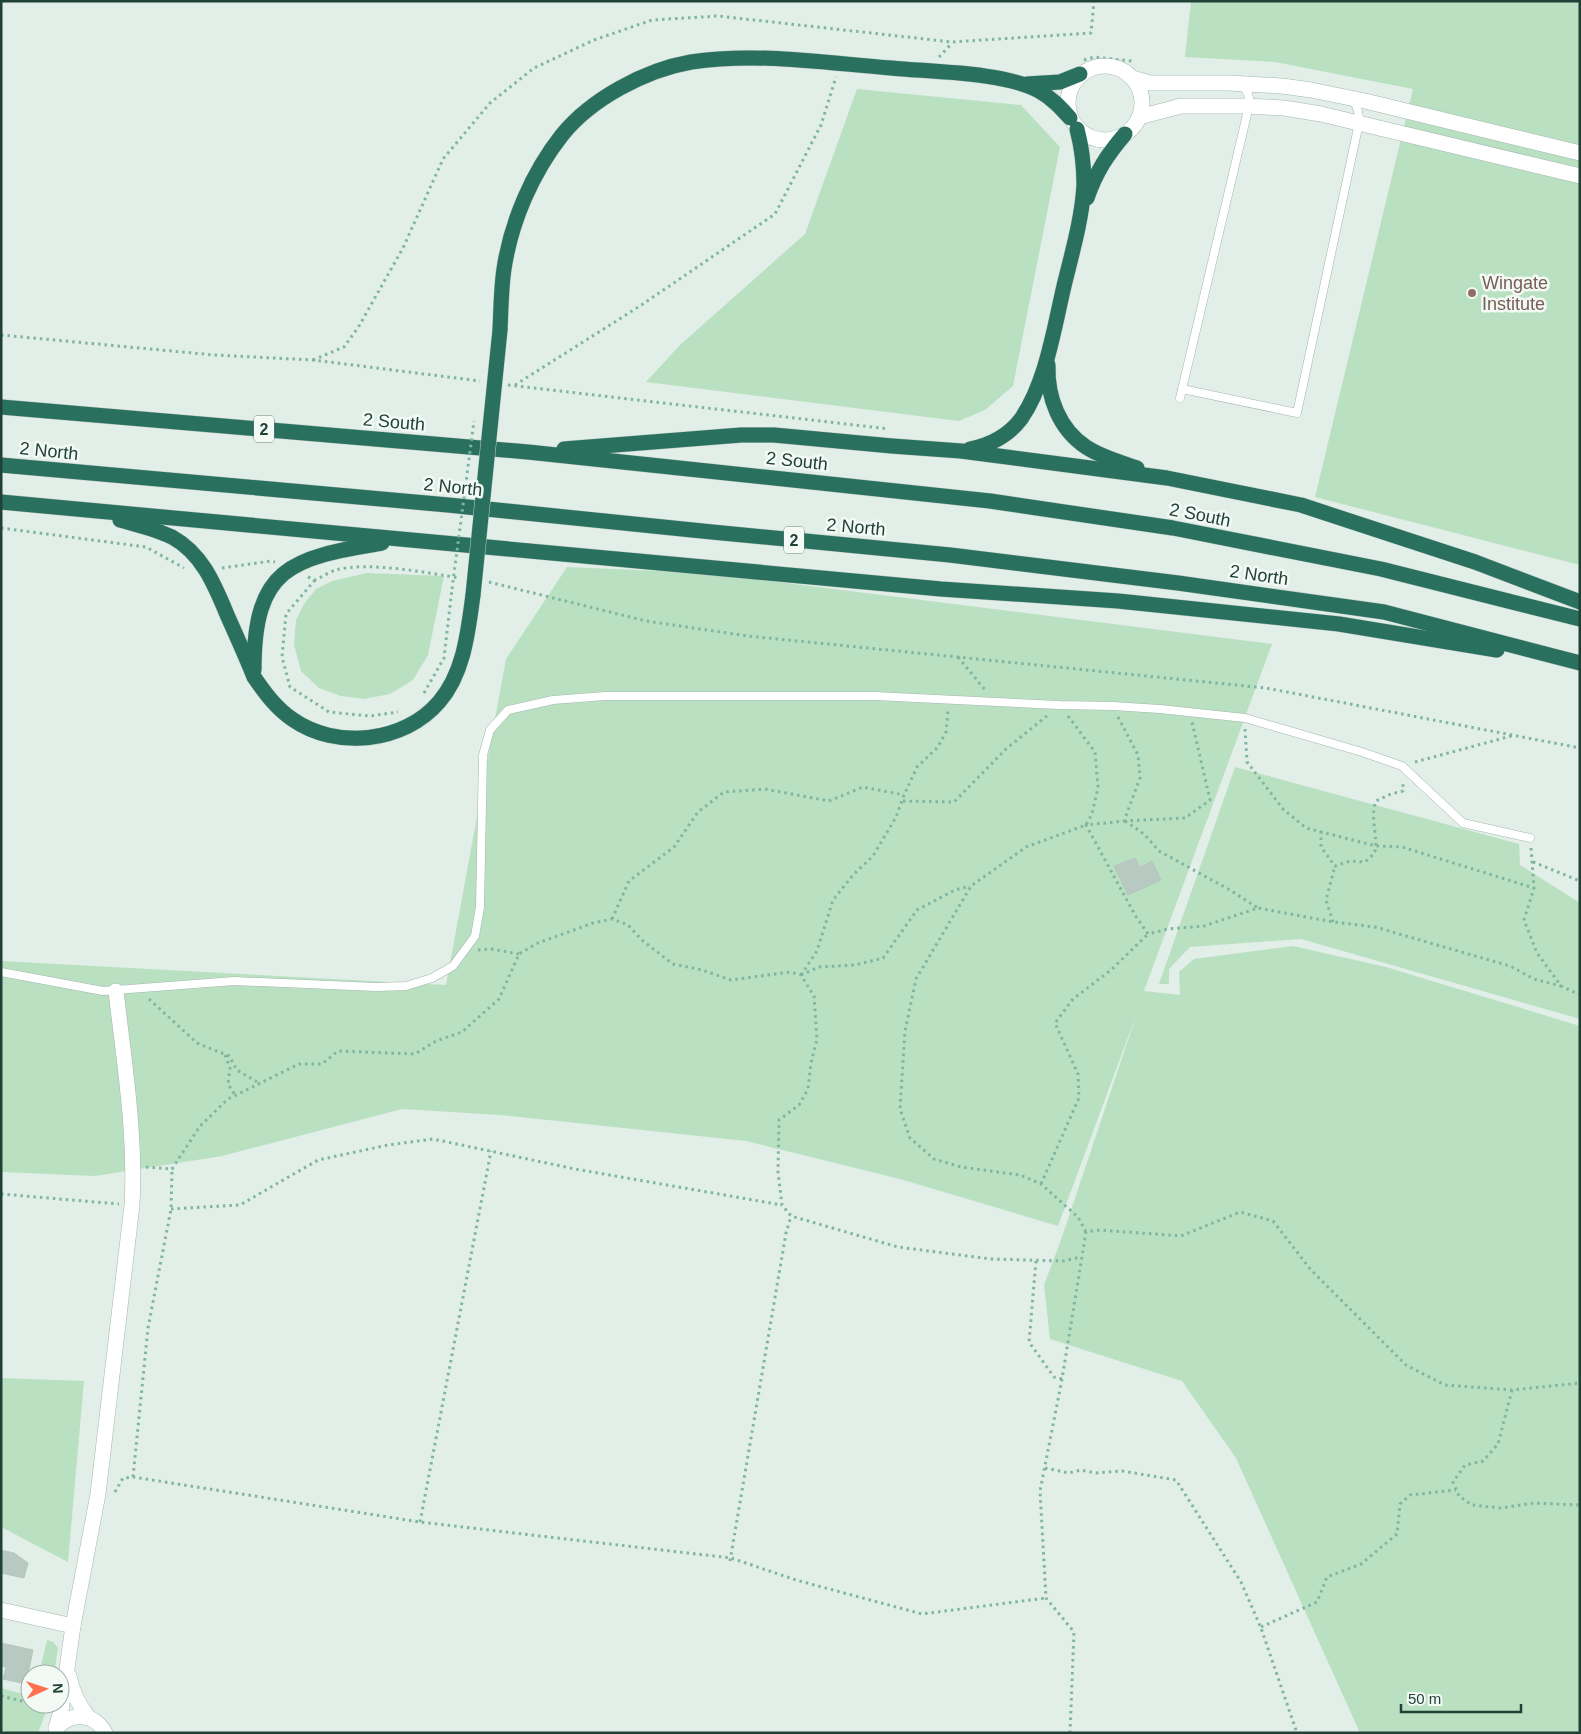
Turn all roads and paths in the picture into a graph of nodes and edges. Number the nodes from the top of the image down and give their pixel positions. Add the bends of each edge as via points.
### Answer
1 (1094, 1) edge
2 (952, 42) junction
3 (840, 64) junction
4 (934, 64) dead end
5 (1079, 68) junction
6 (1135, 72) junction
7 (1240, 83) junction
8 (1025, 84) junction
9 (1351, 98) junction
10 (1249, 106) junction
11 (1140, 117) junction
12 (1359, 123) junction
13 (1074, 124) junction
14 (1125, 134) junction
15 (1580, 153) edge
16 (1580, 176) edge
17 (1080, 216) junction
18 (1, 335) edge
19 (1048, 352) junction
20 (312, 360) junction
21 (480, 371) dead end
22 (479, 381) dead end
23 (486, 382) dead end
24 (505, 385) dead end
25 (515, 386) junction
26 (1182, 389) junction
27 (1180, 398) dead end
28 (1, 407) edge
29 (474, 421) dead end
30 (896, 431) dead end
31 (961, 451) junction
32 (528, 452) junction
33 (1, 465) edge
34 (1167, 478) junction
35 (1, 502) edge
36 (85, 510) junction
37 (1, 528) edge
38 (405, 539) junction
39 (290, 569) junction
40 (207, 570) junction
41 (462, 578) dead end
42 (315, 580) junction
43 (480, 581) dead end
44 (1580, 602) edge
45 (1580, 619) edge
46 (958, 657) junction
47 (1580, 663) edge
48 (254, 677) junction
49 (418, 699) dead end
50 (950, 700) junction
51 (996, 702) junction
52 (1059, 705) junction
53 (1113, 706) junction
54 (405, 712) dead end
55 (1190, 713) junction
56 (1245, 718) junction
57 (1516, 735) junction
58 (1580, 748) edge
59 (1402, 766) junction
60 (904, 795) junction
61 (903, 801) junction
62 (1124, 821) junction
63 (1086, 825) junction
64 (1321, 831) junction
65 (1530, 838) joint
66 (1376, 846) junction
67 (1533, 862) junction
68 (1335, 866) junction
69 (1580, 881) edge
70 (970, 886) junction
71 (1534, 888) junction
72 (1258, 908) junction
73 (612, 919) junction
74 (1333, 922) junction
75 (1148, 934) junction
76 (465, 952) junction
77 (519, 954) junction
78 (1, 972) edge
79 (801, 975) junction
80 (1561, 986) junction
81 (138, 988) junction
82 (116, 990) junction
83 (1580, 995) edge
84 (225, 1055) junction
85 (259, 1083) junction
86 (235, 1096) junction
87 (491, 1151) junction
88 (132, 1166) junction
89 (172, 1170) junction
90 (1041, 1184) junction
91 (1, 1194) edge
92 (132, 1205) junction
93 (782, 1205) junction
94 (171, 1209) junction
95 (791, 1216) junction
96 (1086, 1232) junction
97 (1081, 1256) junction
98 (1036, 1261) junction
99 (1062, 1379) junction
100 (1580, 1383) edge
101 (1512, 1390) junction
102 (1045, 1468) junction
103 (1456, 1490) junction
104 (1580, 1505) edge
105 (420, 1522) junction
106 (731, 1559) junction
107 (1046, 1598) junction
108 (1, 1610) edge
109 (73, 1626) junction
110 (1261, 1628) junction
111 (68, 1664) edge
112 (70, 1682) edge
113 (1, 1696) edge
114 (20, 1701) edge
115 (60, 1714) edge
116 (88, 1718) junction
117 (55, 1730) edge
118 (105, 1733) edge
119 (1070, 1733) edge
120 (1297, 1733) edge

1 - 2 path via 1091,33
2 - 4 path
2 - 20 path via 718,16 652,20 594,40 534,68 490,103 443,159 403,248 344,347
3 - 8 highway via 972,75
3 - 25 path via 820,125 775,214
3 - 48 highway, bridge via 770,58 690,62 625,84 593,105 562,134 524,198 504,270 473,595 465,645 450,686 424,717 409,726 368,738 349,738 329,735 292,719 263,691
5 - 6 street via 1103,65
5 - 6 path via 1094,56 1132,61
5 - 8 highway via 1060,82
5 - 13 street via 1068,94 1067,106
6 - 7 street via 1150,83
6 - 11 street via 1142,105
7 - 9 street via 1282,86
7 - 10 lane via 1250,96
8 - 13 highway via 1055,101
9 - 12 lane via 1359,113
9 - 15 street
10 - 11 street via 1181,106
10 - 12 street via 1284,108
10 - 26 lane
11 - 14 street
12 - 16 street
12 - 26 lane via 1297,413
13 - 14 street via 1087,136 1099,140 1112,140
13 - 17 highway via 1084,168
14 - 17 highway via 1104,159
17 - 19 highway
18 - 20 path via 214,355
19 - 31 highway via 1037,388 1020,420 994,442
19 - 34 highway via 1052,399 1070,434 1087,448
20 - 23 path
21 - 22 path
24 - 25 path
25 - 30 path
26 - 27 lane
28 - 32 highway, 2 South / 2
29 - 49 path, bridge via 444,658 425,693
31 - 32 highway via 740,434
31 - 34 highway
32 - 45 highway, 2 South / 2 via 990,501 1173,528 1382,570
33 - 47 highway, 2 North / 2 via 448,505 940,554 1148,579 1384,612
34 - 44 highway via 1301,505 1475,562
35 - 36 highway
36 - 38 highway
36 - 40 highway via 157,530 186,546
37 - 40 path via 146,547 190,571
38 - 39 highway via 316,557
38 - 47 highway via 941,589 1118,601 1310,621
39 - 40 path via 271,561
39 - 42 path
39 - 48 highway via 275,582 261,607 255,636
40 - 48 highway
41 - 42 path via 360,566 336,570
42 - 54 path via 286,614 282,657 290,686 329,712 370,716
43 - 46 path via 646,621 748,636
46 - 51 path
46 - 57 path via 1266,688
50 - 51 lane
50 - 60 path via 946,732 938,747 917,767
50 - 76 lane via 866,696 605,696 553,700 508,710 490,730 483,755 480,907 475,936
51 - 52 lane
52 - 53 lane
52 - 61 path via 1006,749 954,802
52 - 63 path via 1095,752 1098,787
53 - 55 lane
53 - 62 path via 1138,755 1140,778
55 - 56 lane
55 - 62 path via 1210,800 1185,818
56 - 59 lane
56 - 64 path via 1247,762 1283,809 1306,828
57 - 58 path
57 - 59 path
59 - 65 lane via 1463,823
59 - 66 path via 1403,791 1376,801 1372,810
60 - 61 path
60 - 73 path via 864,787 829,801 765,789 724,792 698,812 674,847 629,881
61 - 79 path via 873,856 833,900 816,951
62 - 63 path
62 - 72 path via 1144,834 1158,851
63 - 70 path via 1026,847
63 - 75 path
64 - 66 path
64 - 68 path via 1321,847
65 - 67 path
66 - 68 path via 1365,862 1350,861
66 - 71 path via 1402,847
67 - 69 path
67 - 71 path
68 - 74 path via 1326,900
70 - 79 path via 955,890 917,910 883,958 855,965 819,967
70 - 90 path via 916,979 905,1031 900,1109 910,1138 934,1159 961,1167 1020,1175
71 - 80 path via 1524,920 1537,953
72 - 74 path
72 - 75 path via 1204,926
73 - 77 path via 538,943
73 - 79 path via 628,925 643,942 673,964 731,980 790,972
74 - 80 path via 1403,934 1510,966 1534,980
75 - 90 path via 1111,970 1073,999 1055,1023 1078,1074 1079,1098
76 - 77 path via 491,949
76 - 81 lane via 453,966 432,978 406,986 234,981
77 - 85 path via 499,999 462,1032 436,1041 415,1054 338,1051 322,1064 299,1064
78 - 82 lane via 103,991
79 - 93 path via 814,996 817,1038 808,1089 799,1105 779,1120 778,1172
80 - 83 path
81 - 82 lane
81 - 84 path via 197,1044
82 - 88 street
84 - 85 path via 237,1070
84 - 86 path via 230,1068 228,1084
85 - 86 path
86 - 89 path via 200,1126
87 - 93 path
87 - 94 path via 433,1139 388,1145 318,1160 240,1205
87 - 105 path
88 - 89 path
88 - 92 street
89 - 94 path
90 - 96 path via 1078,1217
91 - 92 path
92 - 109 street via 98,1494
93 - 95 path
94 - 105 path via 148,1328 133,1477
95 - 98 path via 898,1247 991,1259
95 - 106 path
96 - 97 path
96 - 101 path via 1100,1230 1181,1236 1240,1212 1273,1221 1311,1270 1406,1365 1445,1385
97 - 98 path via 1063,1261
97 - 99 path
98 - 99 path via 1029,1342 1054,1378
99 - 102 path
100 - 101 path
101 - 103 path via 1498,1444 1484,1461 1465,1465 1453,1482
102 - 107 path via 1040,1491
102 - 110 path via 1069,1473 1081,1470 1096,1473 1122,1471 1176,1480 1241,1582
103 - 104 path via 1472,1505 1501,1508 1534,1502
103 - 110 path via 1410,1495 1400,1504 1398,1534 1361,1564 1327,1577 1317,1602
105 - 106 path
106 - 107 path via 922,1614
107 - 119 path via 1074,1632
108 - 109 street
109 - 111 street
110 - 120 path
112 - 116 street
113 - 114 path
115 - 117 street
116 - 117 street via 70,1718
116 - 118 street

